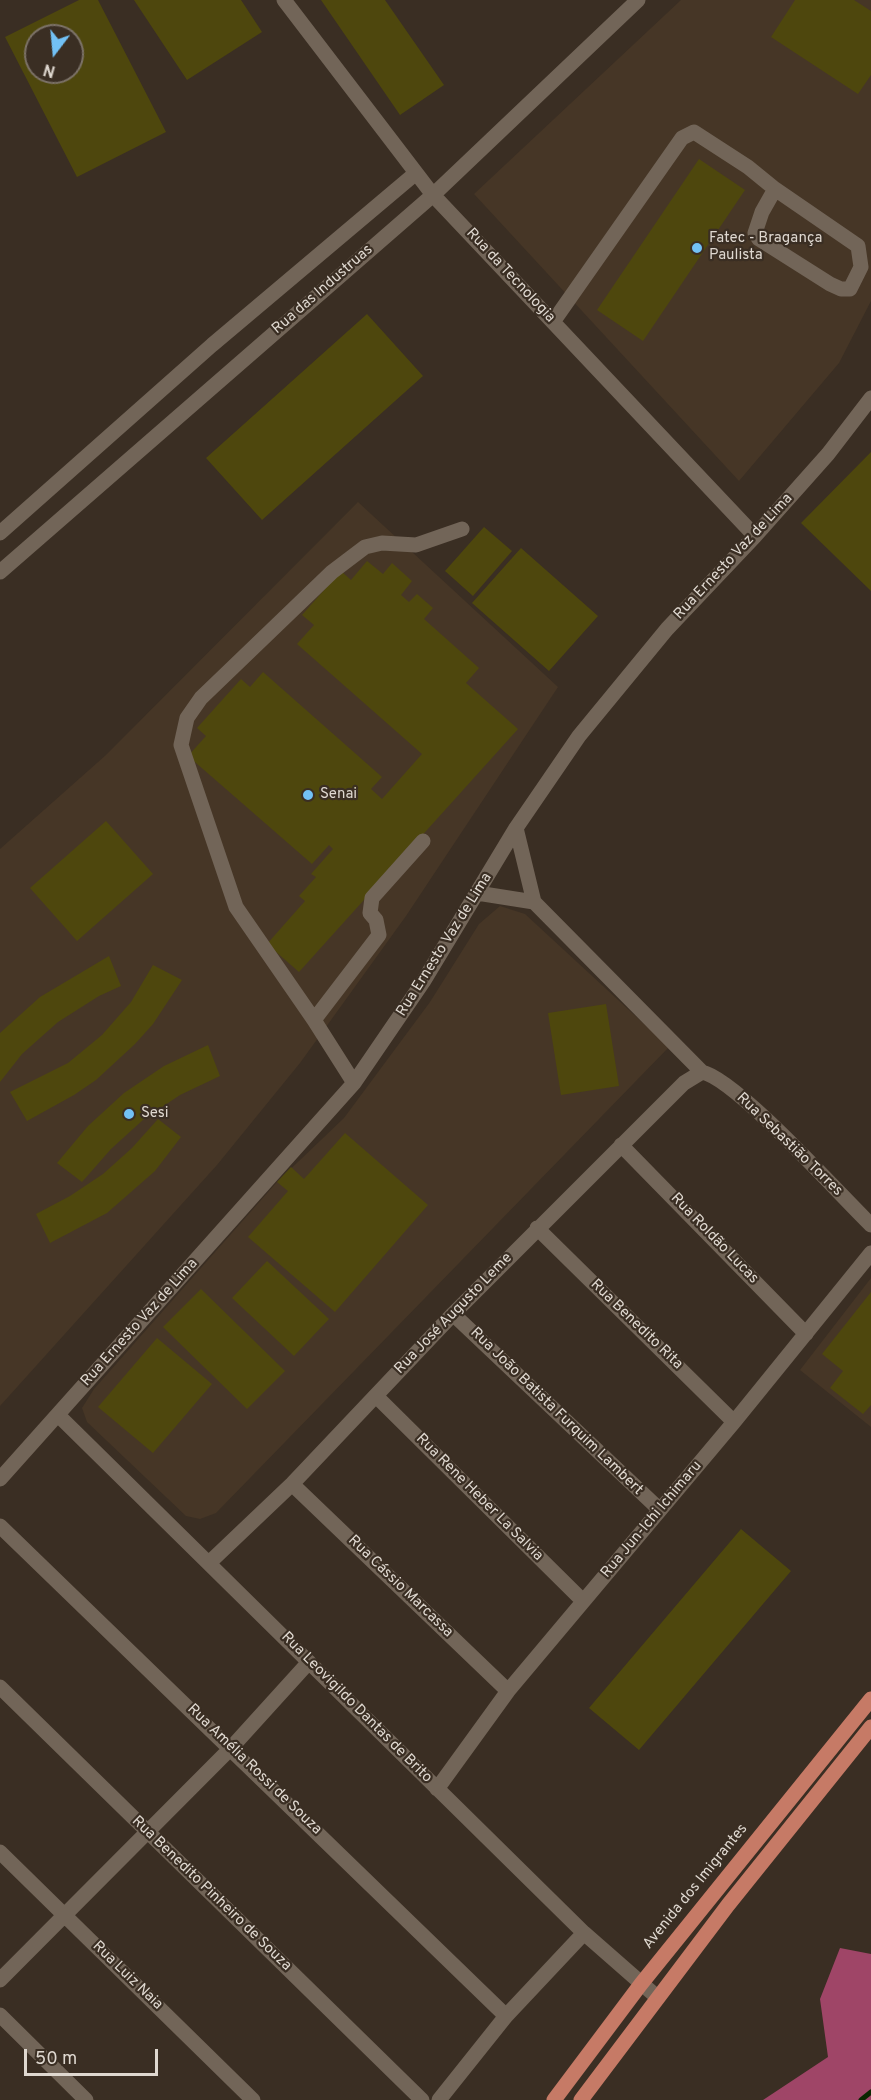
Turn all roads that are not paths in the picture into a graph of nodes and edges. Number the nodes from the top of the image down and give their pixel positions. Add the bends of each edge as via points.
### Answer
1 (284, 0) edge
2 (639, 0) edge
3 (416, 173) junction
4 (775, 189) junction
5 (433, 195) junction
6 (553, 322) junction
7 (871, 398) edge
8 (462, 529) dead end
9 (0, 533) edge
10 (755, 537) junction
11 (0, 572) edge
12 (516, 828) junction
13 (423, 841) dead end
14 (477, 892) junction
15 (534, 902) junction
16 (314, 1020) junction
17 (702, 1072) junction
18 (354, 1083) junction
19 (621, 1145) junction
20 (871, 1225) edge
21 (537, 1228) junction
22 (871, 1253) edge
23 (453, 1314) junction
24 (806, 1334) junction
25 (376, 1396) junction
26 (58, 1415) junction
27 (734, 1422) junction
28 (0, 1479) edge
29 (292, 1484) junction
30 (660, 1510) junction
31 (0, 1526) edge
32 (210, 1562) junction
33 (583, 1601) junction
34 (309, 1662) junction
35 (0, 1687) edge
36 (508, 1691) junction
37 (871, 1699) edge
38 (871, 1726) edge
39 (231, 1748) junction
40 (437, 1789) junction
41 (148, 1833) junction
42 (0, 1852) edge
43 (65, 1916) junction
44 (584, 1933) junction
45 (0, 1980) edge
46 (641, 1984) junction
47 (657, 1997) junction
48 (0, 2015) edge
49 (506, 2016) junction
50 (86, 2100) edge
51 (253, 2100) edge
52 (422, 2100) edge
53 (439, 2100) edge
54 (554, 2100) edge
55 (581, 2100) edge

1 - 3 street, Rua da Tecnologia
2 - 5 street, Rua das Industruas
3 - 5 street, Rua da Tecnologia
3 - 9 street via 212,345
4 - 4 street via 757,223 755,233 759,239 830,284 849,289 861,267 858,246
4 - 6 street via 714,143 694,132 687,133
5 - 6 street, Rua da Tecnologia
5 - 11 street, Rua das Industruas
6 - 10 street, Rua da Tecnologia
7 - 10 street, Rua Ernesto Vaz de Lima
8 - 16 street via 416,545 382,543 365,547 332,572 208,691 187,718 181,746 236,907
10 - 12 street, Rua Ernesto Vaz de Lima via 667,629 615,692 579,736
12 - 14 street, Rua Ernesto Vaz de Lima
12 - 15 street
13 - 16 street via 372,898 370,914 376,920 379,935
14 - 15 street
14 - 18 street, Rua Ernesto Vaz de Lima via 401,1017
15 - 17 street, Rua Sebastião Torres
16 - 18 street
17 - 19 street, Rua José Augusto Leme via 684,1083
17 - 20 street, Rua Sebastião Torres via 717,1078 754,1109
18 - 26 street, Rua Ernesto Vaz de Lima
19 - 21 street, Rua José Augusto Leme
19 - 24 street, Rua Roldão Lucas
21 - 23 street, Rua José Augusto Leme
21 - 27 street, Rua Benedito Rita
22 - 24 street, Rua Jun-Ichi Ichimaru
23 - 25 street, Rua José Augusto Leme
23 - 30 street, Rua João Batista Furquim Lambert
24 - 27 street, Rua Jun-Ichi Ichimaru
25 - 29 street, Rua José Augusto Leme
25 - 33 street, Rua Rene Heber La Salvia
26 - 28 street, Rua Ernesto Vaz de Lima
26 - 32 street, Rua Leovigildo Dantas de Brito
27 - 30 street, Rua Jun-Ichi Ichimaru
29 - 32 street, Rua José Augusto Leme
29 - 36 street, Rua Cássio Marcassa
30 - 33 street, Rua Jun-Ichi Ichimaru
31 - 39 street, Rua Amélia Rossi de Souza
32 - 34 street, Rua Leovigildo Dantas de Brito
33 - 36 street, Rua Jun-Ichi Ichimaru
34 - 39 street
34 - 40 street, Rua Leovigildo Dantas de Brito
35 - 41 street, Rua Benedito Pinheiro de Souza
36 - 40 street, Rua Jun-Ichi Ichimaru
37 - 46 main road, Avenida dos Imigrantes
38 - 47 main road
39 - 41 street
39 - 49 street, Rua Amélia Rossi de Souza
40 - 44 street, Rua Leovigildo Dantas de Brito
41 - 43 street
41 - 52 street, Rua Benedito Pinheiro de Souza
42 - 43 street, Rua Luiz Naia
43 - 45 street
43 - 51 street, Rua Luiz Naia
44 - 46 street, Rua Leovigildo Dantas de Brito
44 - 49 street
46 - 47 street, Rua Leovigildo Dantas de Brito
46 - 54 main road, Avenida dos Imigrantes
47 - 55 main road
48 - 50 street
49 - 53 street

